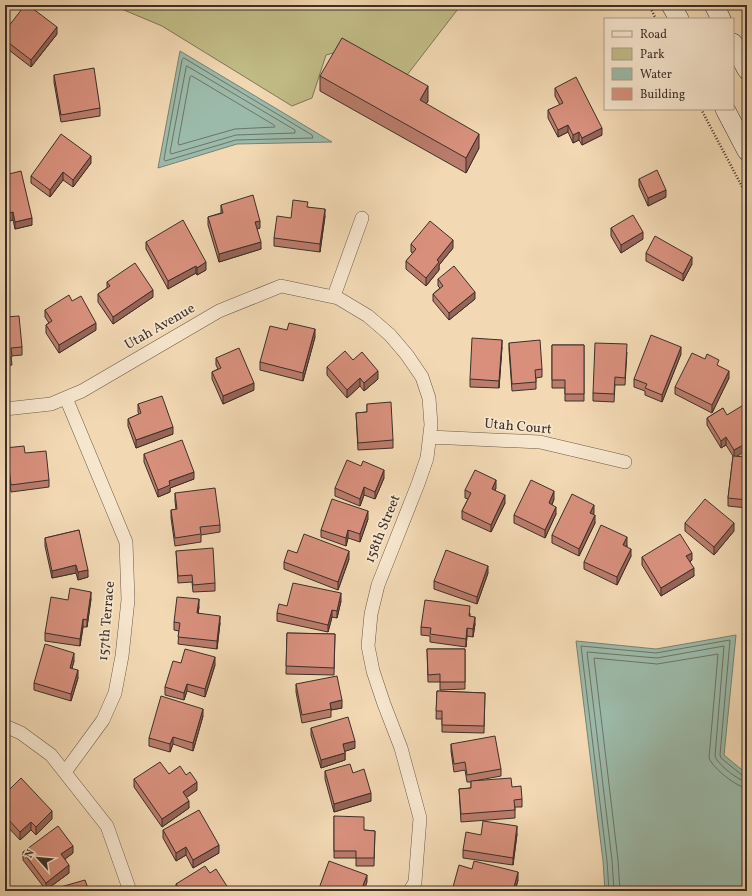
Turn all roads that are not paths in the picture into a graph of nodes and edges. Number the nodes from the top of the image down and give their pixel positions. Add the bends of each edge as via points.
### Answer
1 (671, 5) edge
2 (714, 5) edge
3 (678, 18) edge
4 (720, 18) edge
5 (734, 45) edge
6 (747, 70) edge
7 (726, 110) edge
8 (747, 151) edge
9 (362, 218) dead end
10 (334, 296) junction
11 (66, 398) junction
12 (5, 409) edge
13 (430, 437) junction
14 (625, 462) dead end
15 (5, 726) edge
16 (65, 772) junction
17 (130, 891) edge
18 (410, 891) edge

1 - 3 main road
2 - 4 main road
5 - 6 main road
7 - 8 main road
9 - 10 street
10 - 11 street, Utah Avenue via 281,286 219,311
10 - 13 street, 158th Street via 368,316 407,354 422,377 429,398
11 - 12 street, Utah Avenue via 51,404
11 - 16 street, 157th Terrace via 126,542 128,600 115,693 102,720
13 - 14 street, Utah Court via 540,442
13 - 18 street, 158th Street via 427,458 418,484 378,585 371,614 368,646 372,671 401,748 420,818 415,882
15 - 16 street via 21,733 51,755
16 - 17 street via 107,826

